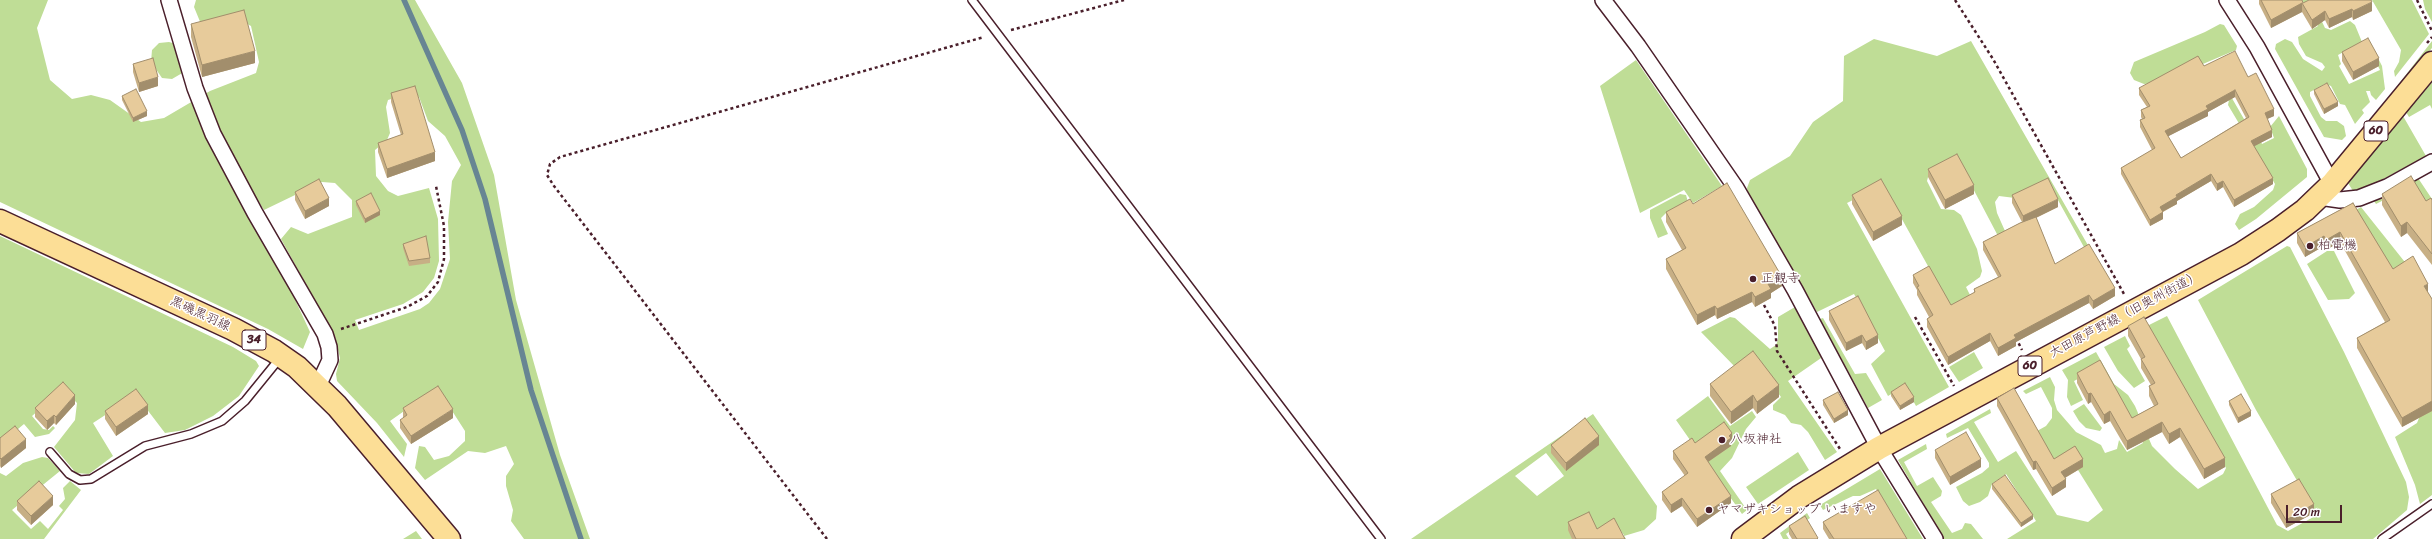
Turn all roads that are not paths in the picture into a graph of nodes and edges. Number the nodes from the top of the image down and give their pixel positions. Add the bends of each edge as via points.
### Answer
1 (169, 0) edge
2 (972, 0) edge
3 (1603, 0) edge
4 (2227, 0) edge
5 (2427, 56) edge
6 (2432, 162) edge
7 (2325, 190) junction
8 (0, 221) edge
9 (281, 357) junction
10 (318, 386) junction
11 (1879, 448) junction
12 (50, 452) dead end
13 (2432, 504) edge
14 (449, 539) edge
15 (1381, 539) edge
16 (1742, 539) edge
17 (1935, 539) edge
18 (2382, 539) edge

1 - 10 street via 195,88 213,134 330,347 330,360
2 - 15 lane
3 - 11 street via 1638,46 1736,188 1795,290
4 - 7 street via 2257,47
5 - 7 main road, 60
6 - 7 street via 2387,187 2359,198 2340,200
7 - 11 main road, 大田原芦野線（旧奥州街道） / 60 via 2278,230 2241,254
8 - 9 main road, 黒磯黒羽線 / 34 via 233,329
9 - 10 main road, 黒磯黒羽線 / 34
9 - 12 lane via 245,401 222,421 191,434 145,446 91,479 80,480 69,474
10 - 14 main road, 黒磯黒羽線 / 34
11 - 16 main road, 大田原芦野線（旧奥州街道） / 60 via 1799,497
11 - 17 street
13 - 18 lane

